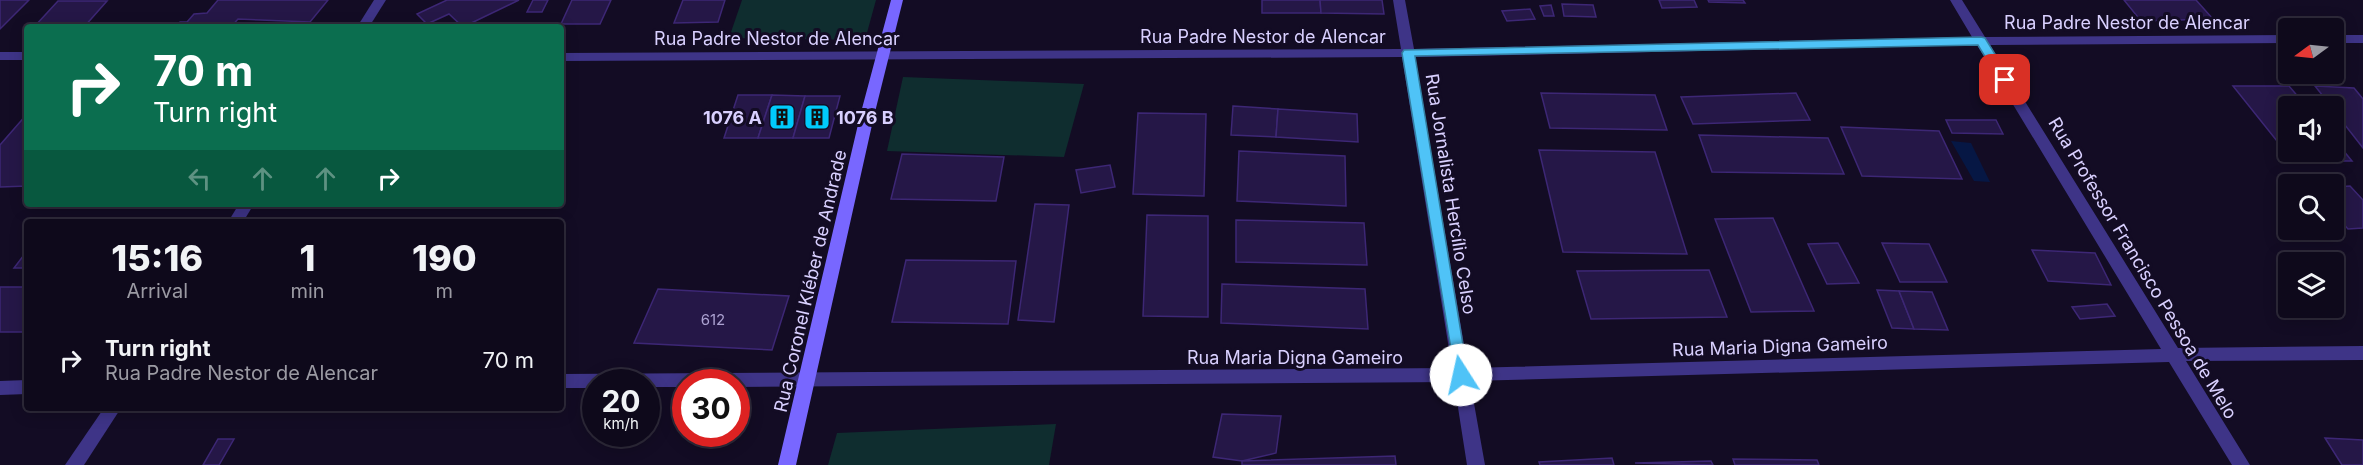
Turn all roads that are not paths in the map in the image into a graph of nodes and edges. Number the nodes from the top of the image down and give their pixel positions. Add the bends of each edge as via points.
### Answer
1 (380, 0) edge
2 (897, 0) edge
3 (1399, 0) edge
4 (1956, 0) edge
5 (365, 24) edge
6 (2278, 39) edge
7 (2344, 39) edge
8 (2363, 39) edge
9 (1981, 41) junction
10 (1408, 53) junction
11 (0, 56) edge
12 (24, 56) edge
13 (881, 56) junction
14 (564, 57) edge
15 (2363, 353) edge
16 (2173, 355) junction
17 (1461, 375) junction
18 (808, 380) junction
19 (564, 381) edge
20 (0, 387) edge
21 (24, 387) edge
22 (111, 411) edge
23 (74, 465) edge
24 (787, 465) edge
25 (1476, 465) edge
26 (2241, 465) edge

1 - 5 street
2 - 13 main road, Rua Coronel Kléber de Andrade
3 - 10 street, Rua Jornalista Hercílio Celso
4 - 9 street, Rua Professor Francisco Pessoa de Melo
6 - 9 street, Rua Padre Nestor de Alencar
7 - 8 street
9 - 10 street, Rua Padre Nestor de Alencar
9 - 16 street, Rua Professor Francisco Pessoa de Melo
10 - 13 street, Rua Padre Nestor de Alencar
10 - 17 street, Rua Jornalista Hercílio Celso
11 - 12 street
13 - 14 street, Rua Padre Nestor de Alencar
13 - 18 main road, Rua Coronel Kléber de Andrade
15 - 16 street, Rua Maria Digna Gameiro
16 - 17 street, Rua Maria Digna Gameiro
16 - 26 street, Rua Professor Francisco Pessoa de Melo
17 - 18 street, Rua Maria Digna Gameiro
17 - 25 street, Rua Jornalista Hercílio Celso
18 - 19 street, Rua Maria Digna Gameiro
18 - 24 main road, Rua Coronel Kléber de Andrade
20 - 21 street
22 - 23 street

